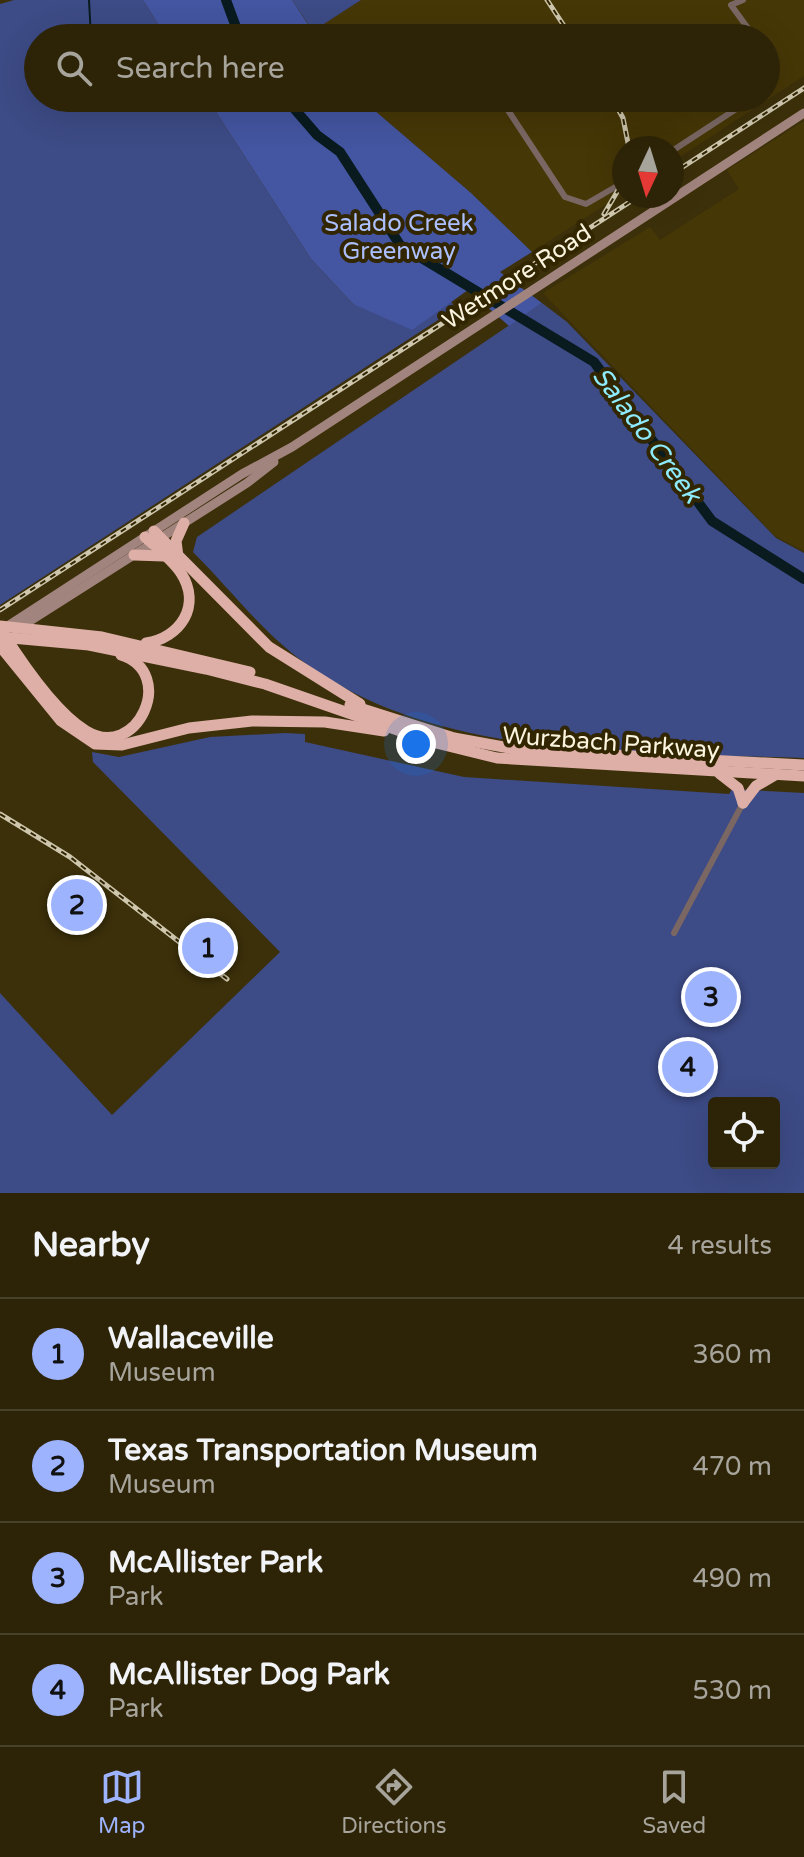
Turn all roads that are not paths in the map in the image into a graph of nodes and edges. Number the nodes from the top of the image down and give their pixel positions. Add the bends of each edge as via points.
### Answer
1 (743, 0) edge
2 (745, 24) edge
3 (509, 112) edge
4 (732, 112) edge
5 (804, 113) edge
6 (684, 143) edge
7 (612, 190) edge
8 (292, 447) junction
9 (184, 523) junction
10 (153, 538) junction
11 (134, 555) junction
12 (164, 556) junction
13 (179, 558) junction
14 (23, 626) junction
15 (1, 639) edge
16 (137, 644) junction
17 (89, 645) junction
18 (18, 657) junction
19 (381, 716) junction
20 (432, 742) junction
21 (804, 765) edge
22 (716, 772) junction
23 (776, 775) junction
24 (804, 776) edge
25 (743, 803) junction
26 (674, 933) dead end

1 - 2 street via 731,5
3 - 7 street via 565,197 579,203 595,201
4 - 6 street
5 - 8 main road, Wetmore Road
8 - 9 main road, Wetmore Road
8 - 10 main road, Wetmore Road via 242,474
9 - 10 main road, Wetmore Road
9 - 13 highway via 176,541
10 - 11 main road, Wetmore Road
10 - 12 highway
10 - 13 highway
10 - 15 main road, Wetmore Road
11 - 12 highway
11 - 14 main road, Wetmore Road
12 - 16 highway via 187,585 186,616 167,637
13 - 19 highway via 269,647
14 - 15 main road, Wetmore Road
14 - 18 highway via 17,637
15 - 16 highway, Wurzbach Parkway via 102,637
15 - 17 highway, Wurzbach Parkway
15 - 18 highway
15 - 20 highway via 61,721 95,744 122,745 189,728 290,720 342,724
16 - 19 highway, Wurzbach Parkway via 274,679
17 - 18 highway via 129,658 148,681 143,717 122,734 84,730
17 - 20 highway, Wurzbach Parkway via 265,684
19 - 21 highway, Wurzbach Parkway via 454,738 520,750
20 - 22 highway, Wurzbach Parkway via 531,762
22 - 23 highway, Wurzbach Parkway
22 - 25 highway via 738,788
23 - 24 highway, Wurzbach Parkway
23 - 25 highway via 756,786
25 - 26 street

